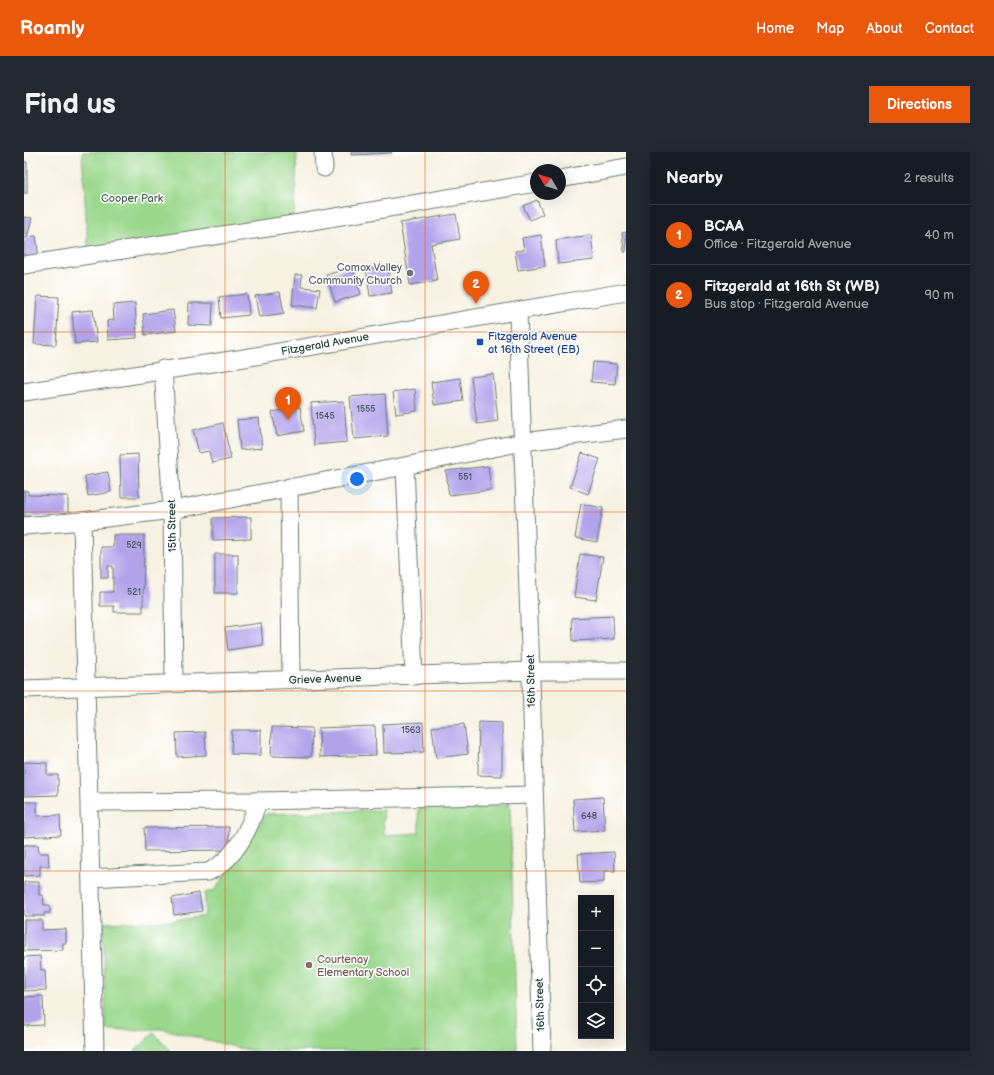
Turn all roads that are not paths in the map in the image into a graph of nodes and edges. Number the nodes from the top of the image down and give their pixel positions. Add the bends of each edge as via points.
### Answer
1 (626, 167) edge
2 (566, 177) edge
3 (530, 184) edge
4 (24, 265) edge
5 (626, 292) edge
6 (518, 312) junction
7 (163, 369) junction
8 (24, 392) edge
9 (626, 429) edge
10 (523, 442) junction
11 (405, 466) junction
12 (289, 487) junction
13 (172, 510) junction
14 (82, 521) junction
15 (24, 526) edge
16 (530, 671) junction
17 (626, 671) edge
18 (414, 676) junction
19 (290, 680) junction
20 (174, 683) junction
21 (86, 686) junction
22 (24, 689) edge
23 (534, 795) junction
24 (258, 801) junction
25 (90, 802) junction
26 (91, 878) junction
27 (95, 1051) edge
28 (542, 1051) edge

1 - 2 street
3 - 4 street via 294,224
5 - 6 street, Fitzgerald Avenue
6 - 7 street, Fitzgerald Avenue
6 - 10 street, 16th Street
7 - 8 street, Fitzgerald Avenue
7 - 13 street, 15th Street
9 - 10 street
10 - 11 street
10 - 16 street, 16th Street
11 - 12 street
11 - 18 street
12 - 13 street
12 - 19 street
13 - 14 street
13 - 20 street, 15th Street
14 - 15 street
14 - 21 street
16 - 17 street, Grieve Avenue
16 - 18 street, Grieve Avenue
16 - 23 street, 16th Street
18 - 19 street, Grieve Avenue
19 - 20 street, Grieve Avenue
20 - 21 street, Grieve Avenue
21 - 22 street, Grieve Avenue
21 - 25 street
23 - 24 street
23 - 28 street, 16th Street
24 - 25 street
24 - 26 street via 254,815 228,859 208,872
25 - 26 street
26 - 27 street

